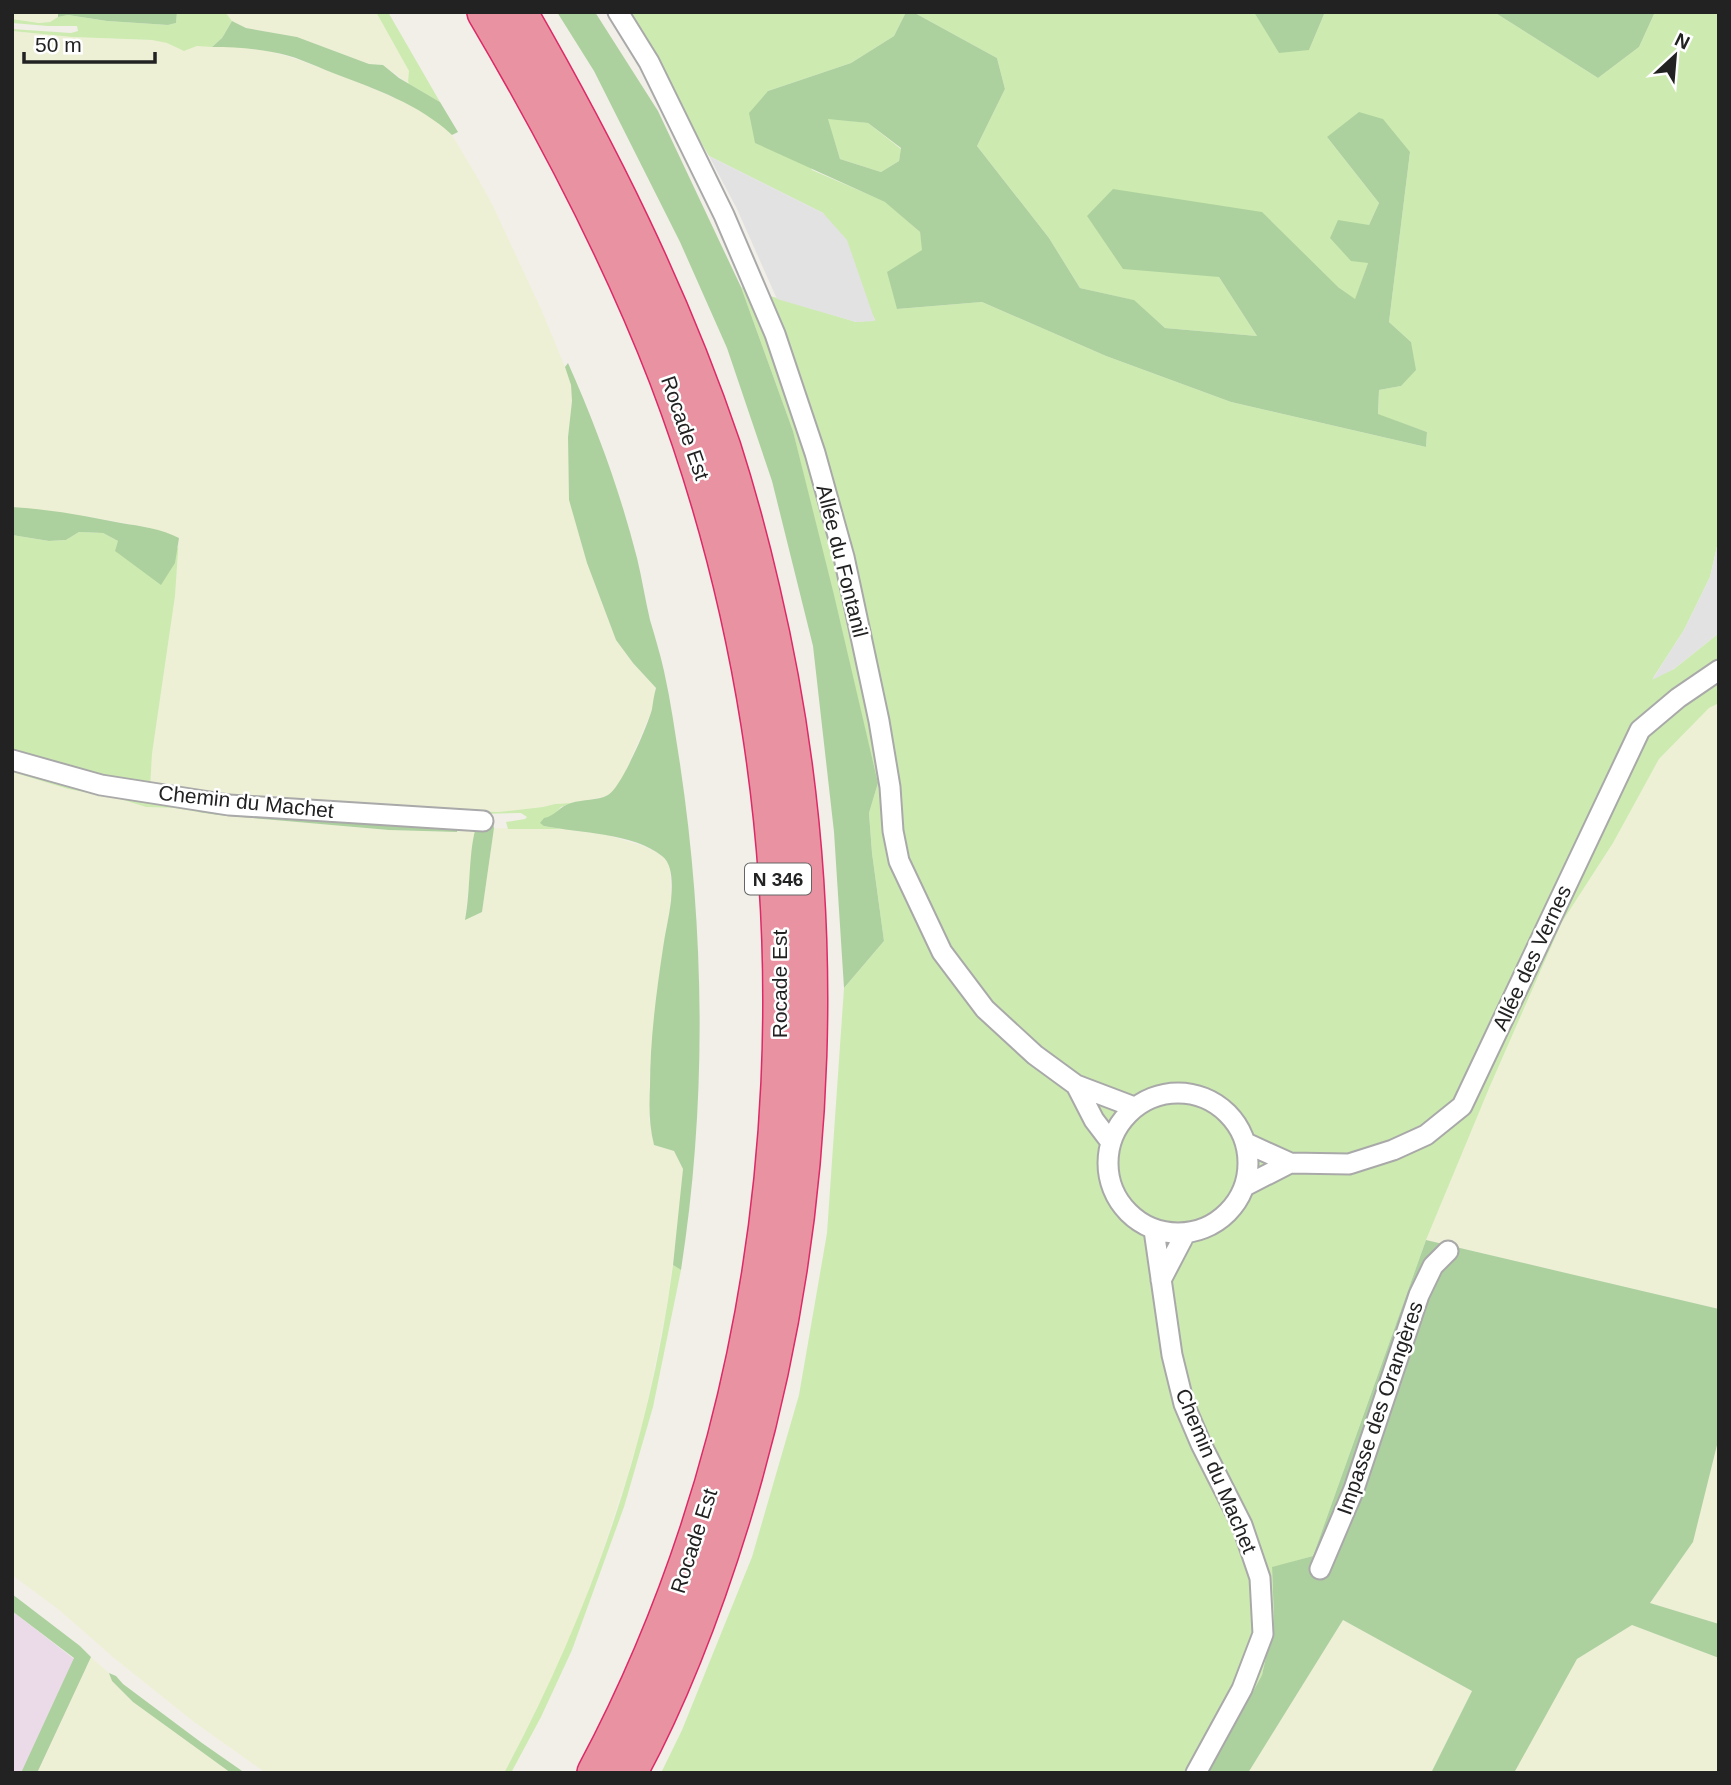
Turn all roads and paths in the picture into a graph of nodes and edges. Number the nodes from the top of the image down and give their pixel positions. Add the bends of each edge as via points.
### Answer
1 (486, 12) edge
2 (518, 12) edge
3 (618, 12) edge
4 (1719, 670) edge
5 (12, 760) edge
6 (483, 821) dead end
7 (1076, 1085) junction
8 (1134, 1107) junction
9 (1110, 1141) junction
10 (1246, 1143) junction
11 (1290, 1163) junction
12 (1245, 1186) junction
13 (1154, 1230) junction
14 (1185, 1234) junction
15 (1448, 1251) dead end
16 (1161, 1280) junction
17 (1320, 1569) dead end
18 (596, 1773) edge
19 (628, 1773) edge
20 (1196, 1773) edge

1 - 18 highway, Rocade Est / N 346 via 566,153 605,233 641,311 697,460 751,671 778,886 779,1108 765,1246 743,1366 720,1460 675,1601
2 - 19 highway, Rocade Est / N 346 via 644,251 723,451 772,636 804,864 810,1008 806,1110 783,1307 747,1465 718,1561 683,1655
3 - 7 street, Allée du Fontanil via 649,62 724,215 775,334 815,453 844,557 879,721 899,861 942,952 985,1009
4 - 11 street, Allée des Vernes via 1640,730 1462,1105 1426,1135 1393,1150 1349,1164
5 - 6 street, Chemin du Machet via 101,785 229,805
7 - 8 street, Allée du Fontanil
7 - 9 street, Allée du Fontanil
8 - 9 street via 1119,1122
8 - 10 street via 1154,1096 1177,1092 1199,1096 1220,1106 1236,1122
9 - 13 street via 1110,1185 1127,1212
10 - 11 street, Allée des Vernes
10 - 12 street
11 - 12 street, Allée des Vernes
12 - 14 street via 1222,1218
13 - 14 street
13 - 16 street, Chemin du Machet
14 - 16 street
15 - 17 street, Impasse des Orangères via 1433,1266 1419,1295 1354,1489
16 - 20 street, Chemin du Machet via 1184,1404 1242,1525 1260,1578 1263,1634 1242,1689

